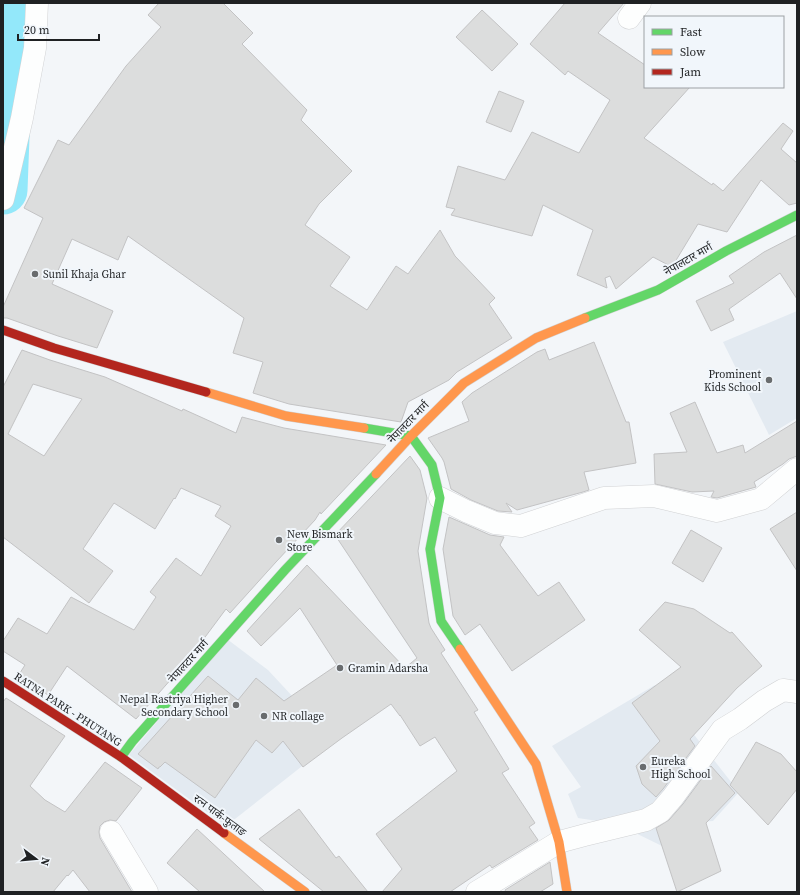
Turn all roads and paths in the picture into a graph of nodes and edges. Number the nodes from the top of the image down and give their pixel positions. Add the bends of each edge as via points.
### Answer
1 (37, 3) edge
2 (3, 199) edge
3 (797, 215) edge
4 (3, 330) edge
5 (410, 436) junction
6 (797, 469) edge
7 (440, 498) junction
8 (3, 681) edge
9 (797, 692) edge
10 (121, 757) junction
11 (111, 832) dead end
12 (559, 842) junction
13 (147, 892) edge
14 (305, 892) edge
15 (477, 892) edge
16 (567, 892) edge

1 - 2 street via 35,48
3 - 5 street, नेपालटार मार्ग via 726,251 658,290 536,338 464,383
4 - 5 street via 54,348 286,416
5 - 7 street via 432,465
5 - 10 street, नेपालटार मार्ग via 285,570
6 - 7 street via 761,499 717,511 654,496 604,498 521,526 495,523
7 - 12 street via 430,549 441,621 536,764
8 - 10 street, RATNA PARK - PHUTANG
9 - 12 street via 783,690 722,730 660,812 646,820
10 - 14 street, रत्न पार्क-फुताङ
11 - 13 street
12 - 15 street
12 - 16 street

